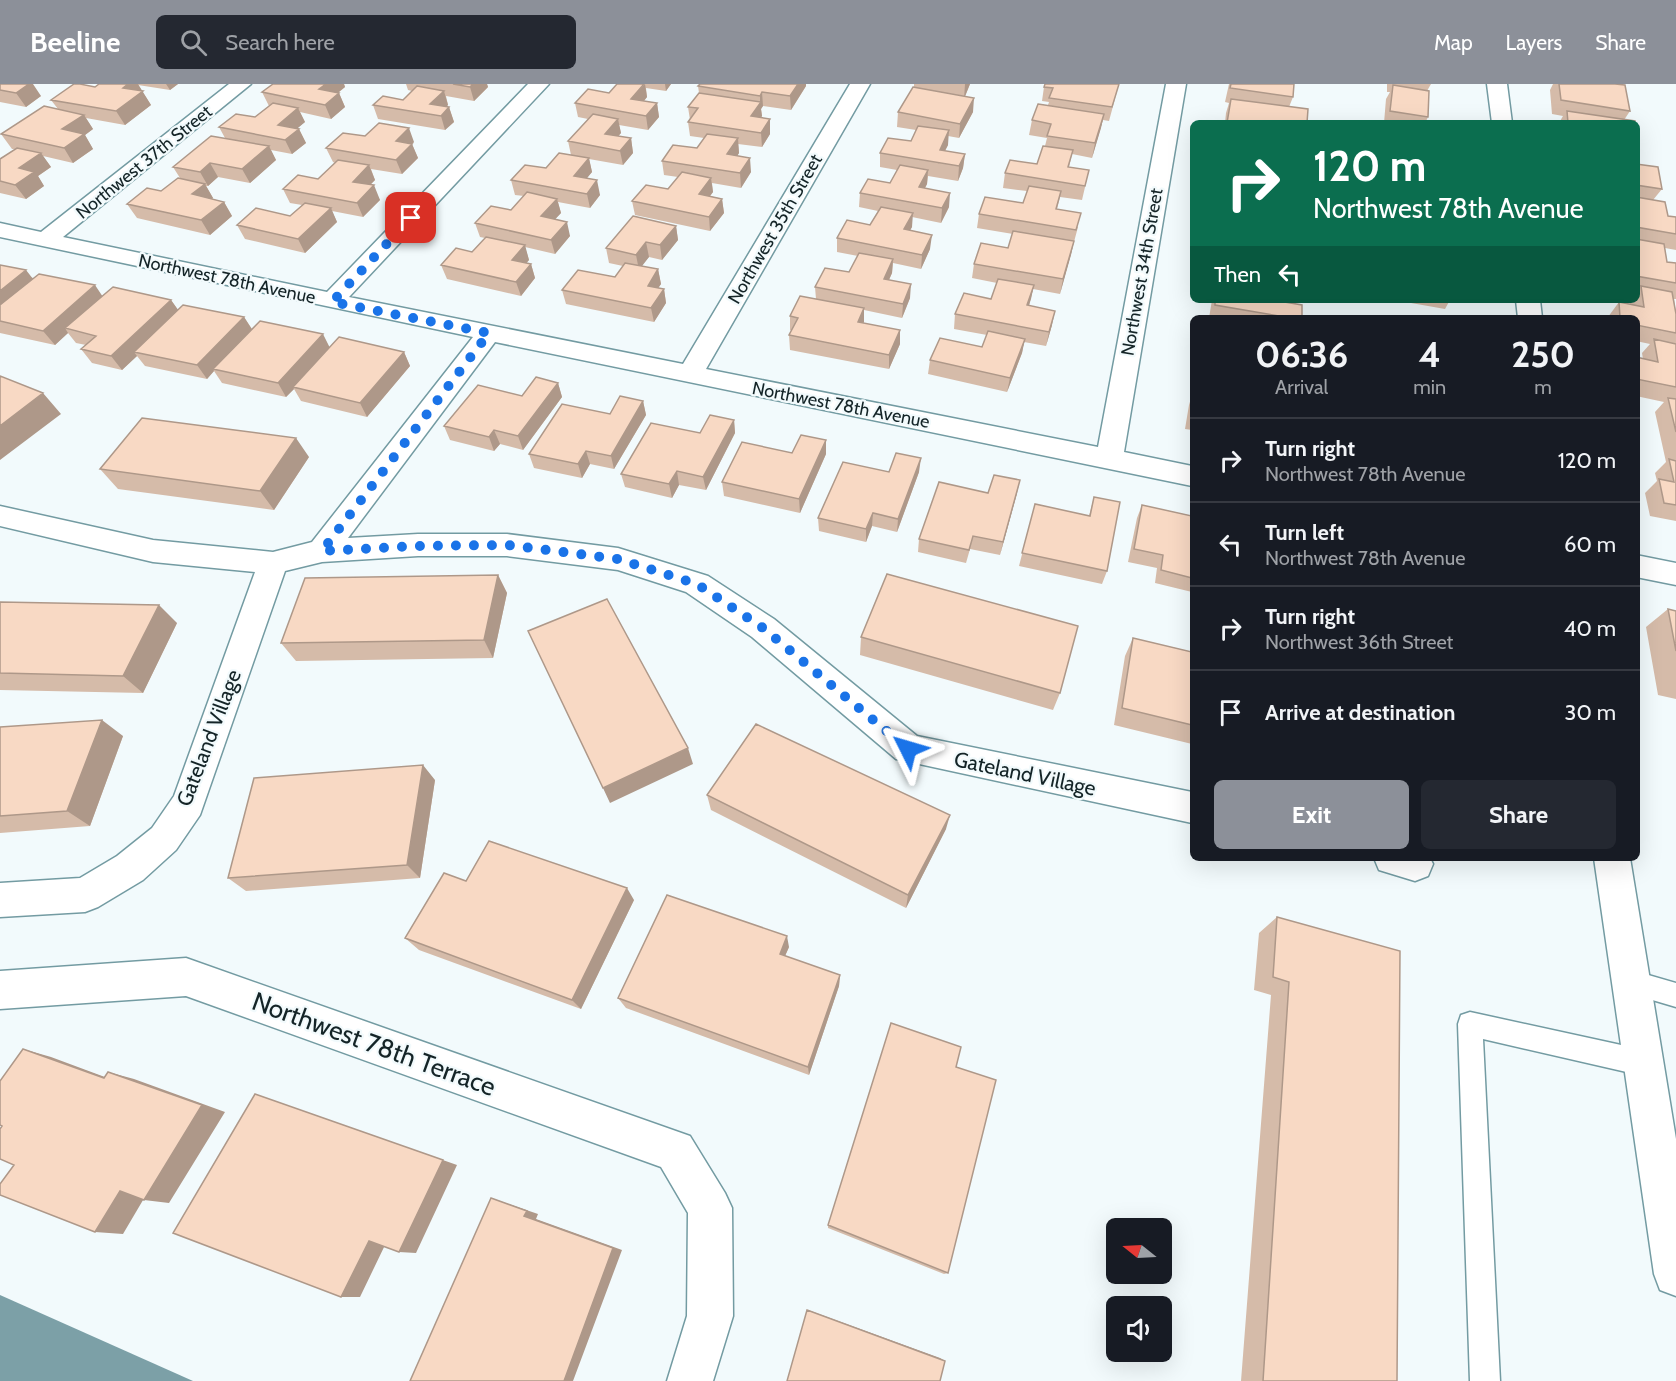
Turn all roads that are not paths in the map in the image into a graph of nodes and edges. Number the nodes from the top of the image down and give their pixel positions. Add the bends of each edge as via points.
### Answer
1 (241, 84) edge
2 (539, 84) edge
3 (860, 84) edge
4 (1176, 84) edge
5 (1497, 84) edge
6 (1502, 120) edge
7 (0, 230) edge
8 (46, 239) junction
9 (332, 302) junction
10 (489, 333) junction
11 (690, 374) junction
12 (1109, 459) junction
13 (1190, 476) edge
14 (0, 516) edge
15 (322, 551) junction
16 (273, 563) junction
17 (1640, 567) edge
18 (1676, 574) edge
19 (1190, 808) edge
20 (1612, 861) edge
21 (0, 900) edge
22 (1631, 982) junction
23 (0, 990) edge
24 (1676, 994) edge
25 (1644, 1063) junction
26 (1676, 1274) edge
27 (690, 1381) edge
28 (1485, 1381) edge

1 - 8 street, Northwest 37th Street
2 - 9 street
3 - 11 street, Northwest 35th Street
4 - 12 street, Northwest 34th Street
5 - 6 street
7 - 8 street, Northwest 78th Avenue
8 - 9 street, Northwest 78th Avenue
9 - 10 street, Northwest 78th Avenue
10 - 11 street, Northwest 78th Avenue
10 - 15 street
11 - 12 street, Northwest 78th Avenue
12 - 13 street, Northwest 78th Avenue
14 - 16 street, Gateland Village via 153,551
15 - 16 street, Gateland Village
15 - 19 street, Gateland Village via 507,545 618,559 697,584 763,628 908,749
16 - 21 street, Gateland Village via 188,804 164,839 130,868 85,895
17 - 18 street
20 - 22 street
22 - 24 lane
22 - 25 street
23 - 27 street, Northwest 78th Terrace via 186,977 675,1151 710,1209 710,1316
25 - 26 street
25 - 28 lane via 1470,1024

